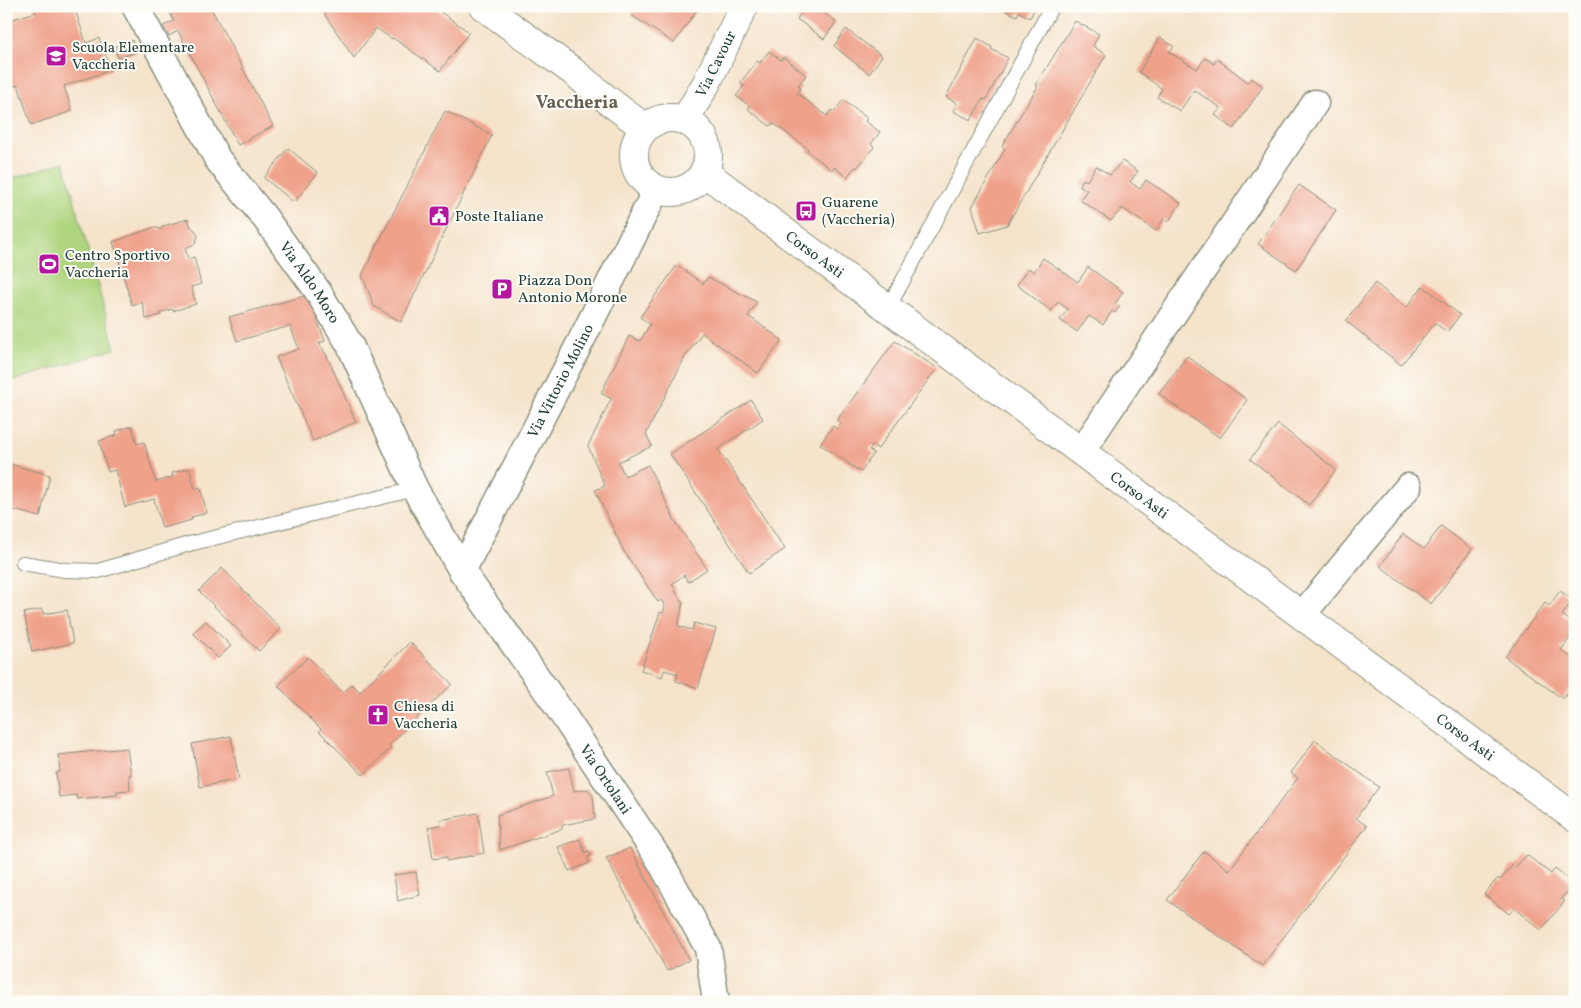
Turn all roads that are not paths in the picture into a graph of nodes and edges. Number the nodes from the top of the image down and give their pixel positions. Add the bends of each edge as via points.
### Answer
1 (135, 6) edge
2 (744, 6) edge
3 (1052, 6) edge
4 (489, 8) edge
5 (1314, 103) dead end
6 (685, 120) junction
7 (645, 128) junction
8 (704, 172) junction
9 (656, 190) junction
10 (888, 308) junction
11 (1082, 452) junction
12 (1408, 488) dead end
13 (415, 489) junction
14 (23, 563) dead end
15 (462, 571) junction
16 (1302, 615) junction
17 (1575, 818) edge
18 (716, 1002) edge

1 - 13 street, Via Aldo Moro via 218,160 318,290 350,345
2 - 6 main road, Via Cavour
3 - 10 lane
4 - 7 main road
5 - 11 street
6 - 7 main road via 664,118
6 - 8 main road via 696,127 708,148
7 - 9 main road via 633,150 634,162 638,173
8 - 9 main road via 689,188 678,192
8 - 10 main road, Corso Asti
9 - 15 street, Via Vittorio Molino
10 - 11 main road, Corso Asti
11 - 16 main road, Corso Asti
12 - 16 street
13 - 14 lane via 189,544 98,571 65,570
13 - 15 street, Via Aldo Moro
15 - 18 street, Via Ortolani via 659,859 708,948
16 - 17 main road, Corso Asti

